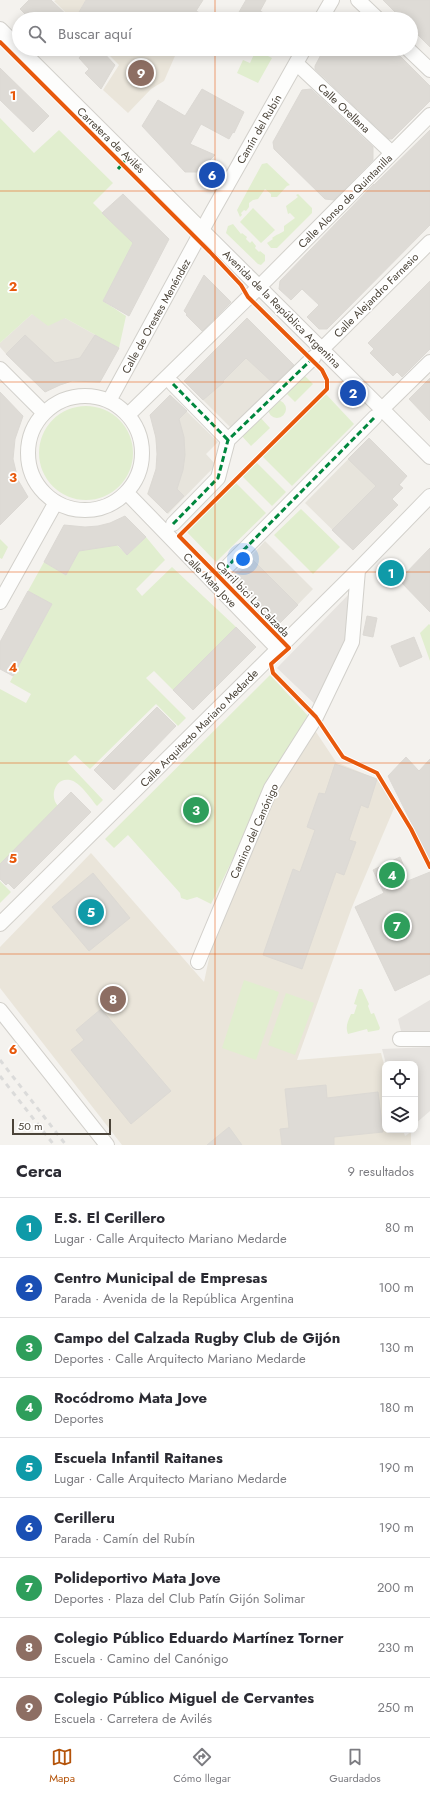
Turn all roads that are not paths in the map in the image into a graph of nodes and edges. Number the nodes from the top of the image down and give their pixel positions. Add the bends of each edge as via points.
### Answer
1 (332, 0) edge
2 (358, 0) edge
3 (325, 12) edge
4 (371, 12) edge
5 (0, 28) edge
6 (12, 40) edge
7 (28, 56) edge
8 (300, 56) edge
9 (415, 56) edge
10 (296, 63) junction
11 (430, 70) edge
12 (430, 115) edge
13 (392, 153) junction
14 (202, 230) junction
15 (430, 242) edge
16 (259, 286) junction
17 (318, 353) junction
18 (430, 362) edge
19 (0, 370) edge
20 (173, 384) dead end
21 (109, 401) junction
22 (44, 413) junction
23 (379, 413) junction
24 (128, 415) junction
25 (228, 440) junction
26 (430, 457) edge
27 (126, 493) junction
28 (430, 496) edge
29 (56, 502) junction
30 (173, 524) dead end
31 (358, 570) junction
32 (218, 576) dead end
33 (0, 602) edge
34 (278, 649) junction
35 (0, 924) edge
36 (198, 962) dead end
37 (0, 1010) edge
38 (400, 1039) dead end
39 (430, 1039) edge
40 (107, 1145) edge

1 - 3 street
2 - 4 street
5 - 6 street, Carretera de Avilés
7 - 14 street, Carretera de Avilés
8 - 10 street, Camín del Rubín
9 - 11 street
10 - 13 street, Calle Orellana
10 - 14 street, Camín del Rubín
12 - 13 street, Calle Alonso de Quintanilla
13 - 16 street, Calle Alonso de Quintanilla
14 - 16 street, Avenida de la República Argentina
14 - 21 street, Calle de Orestes Menéndez
15 - 17 street, Calle Alejandro Farnesio
16 - 17 street, Avenida de la República Argentina
16 - 24 street, Calle Alonso de Quintanilla
17 - 23 street, Avenida de la República Argentina
17 - 25 street, Calle Alejandro Farnesio
18 - 23 street
19 - 22 street
20 - 25 street
21 - 22 street via 92,396 74,397 58,402
21 - 24 street
22 - 29 street via 34,427 28,443 28,460 33,477 42,491
23 - 26 street, Avenida de la República Argentina
23 - 32 street
24 - 27 street via 137,429 142,446 142,463
25 - 30 street via 218,478
27 - 29 street via 111,504 93,510 74,509
27 - 34 street, Calle Mata Jove
28 - 31 street, Calle Arquitecto Mariano Medarde
29 - 33 street
31 - 34 street, Calle Arquitecto Mariano Medarde
31 - 36 street, Camino del Canónigo via 352,642 316,717 271,788
34 - 35 street, Calle Arquitecto Mariano Medarde
37 - 40 street
38 - 39 street

